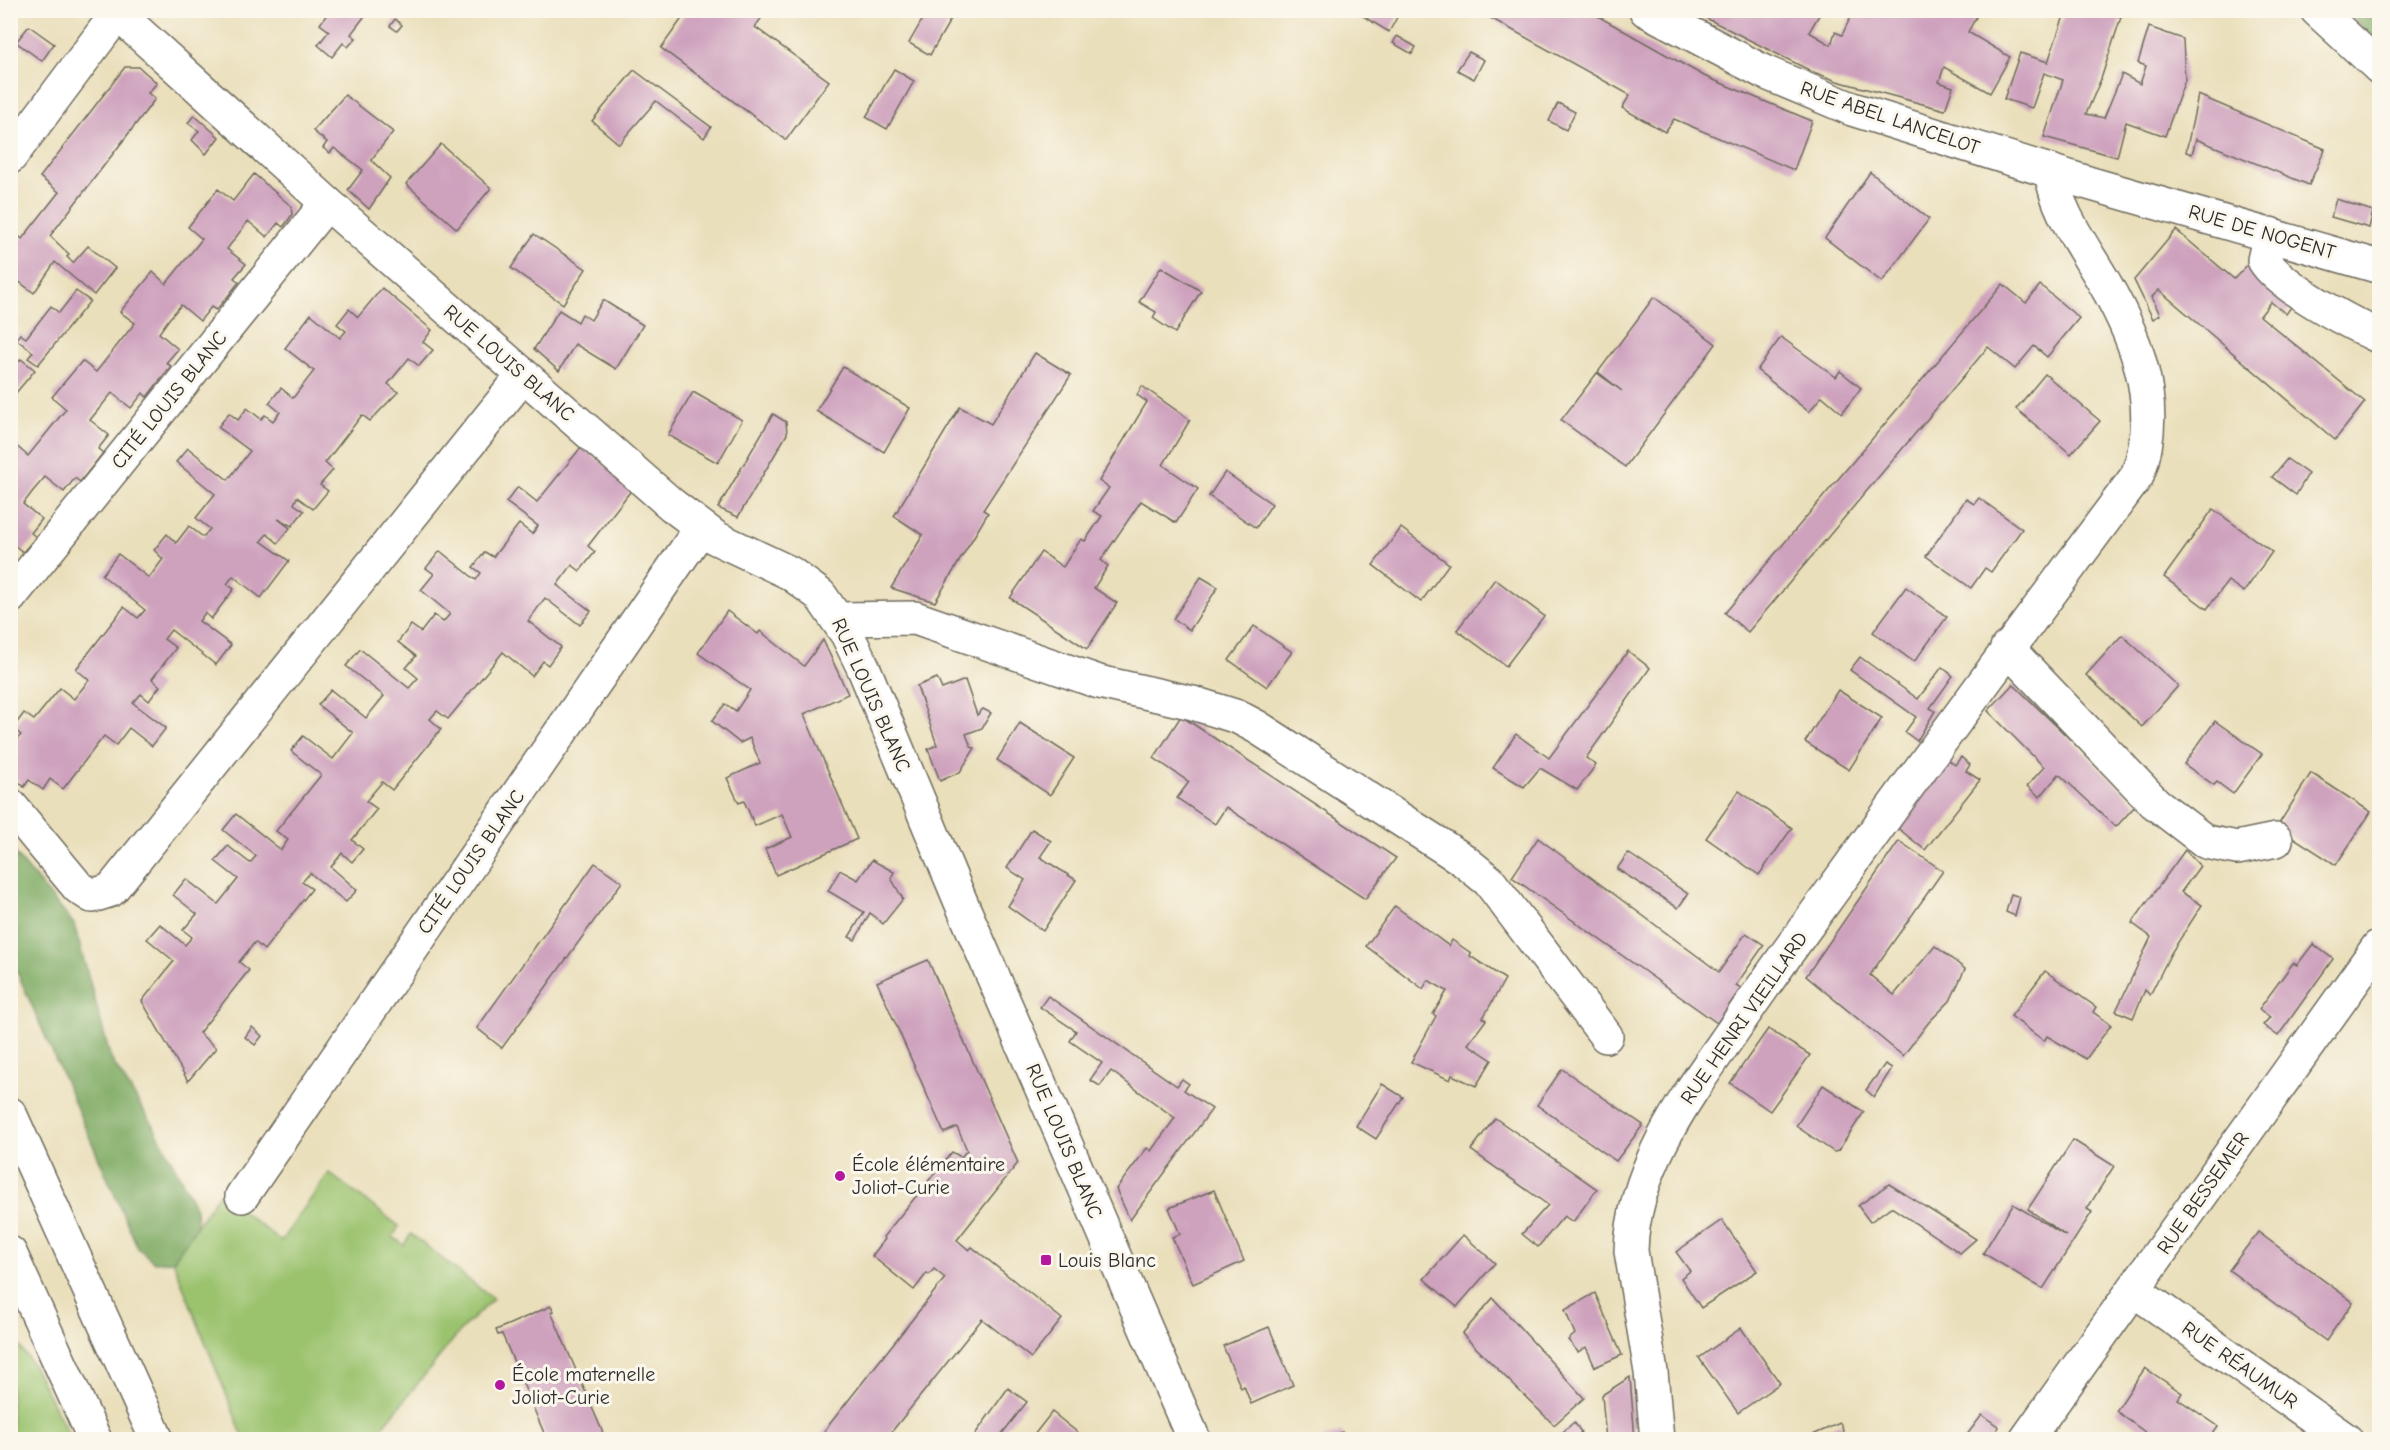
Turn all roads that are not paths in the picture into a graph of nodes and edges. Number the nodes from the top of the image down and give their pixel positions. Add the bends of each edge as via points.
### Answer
1 (1646, 10) edge
2 (2317, 10) edge
3 (119, 12) edge
4 (2379, 68) edge
5 (10, 157) edge
6 (2051, 171) junction
7 (2145, 198) joint
8 (327, 203) junction
9 (2270, 234) junction
10 (2379, 267) edge
11 (2379, 336) edge
12 (523, 376) junction
13 (701, 528) junction
14 (10, 597) edge
15 (838, 619) junction
16 (2007, 648) junction
17 (10, 805) edge
18 (2276, 840) dead end
19 (2379, 946) edge
20 (1606, 1036) dead end
21 (10, 1114) edge
22 (242, 1196) dead end
23 (10, 1253) edge
24 (2134, 1290) junction
25 (127, 1373) junction
26 (95, 1440) edge
27 (157, 1440) edge
28 (175, 1440) edge
29 (1194, 1440) edge
30 (1657, 1440) edge
31 (2026, 1440) edge
32 (2346, 1440) edge

1 - 6 street, RUE ABEL LANCELOT via 1808,93
2 - 4 street
3 - 5 street
3 - 8 street, RUE LOUIS BLANC
6 - 7 street, RUE ABEL LANCELOT
6 - 16 street, RUE HENRI VIEILLARD via 2062,209 2107,286 2138,351 2146,392 2145,449 2137,476
7 - 9 street, RUE DE NOGENT
8 - 12 street, RUE LOUIS BLANC
8 - 14 street, CITÉ LOUIS BLANC
9 - 10 street, RUE DE NOGENT
9 - 11 street via 2264,260 2275,273 2344,320
12 - 13 street, RUE LOUIS BLANC
12 - 17 street via 111,890 92,897 78,887
13 - 15 street, RUE LOUIS BLANC via 806,584
13 - 22 street, CITÉ LOUIS BLANC
15 - 20 street via 915,618 1099,682 1238,717 1462,859 1489,881
15 - 29 street, RUE LOUIS BLANC via 864,669
16 - 18 street via 2155,803 2206,842 2237,848
16 - 30 street, RUE HENRI VIEILLARD via 1720,1049 1675,1119 1648,1172 1635,1213 1631,1251 1651,1372
19 - 24 street, RUE BESSEMER
21 - 25 street
23 - 26 street
24 - 31 street, RUE BESSEMER
24 - 32 street, RUE RÉAUMUR
25 - 27 street
25 - 28 street

